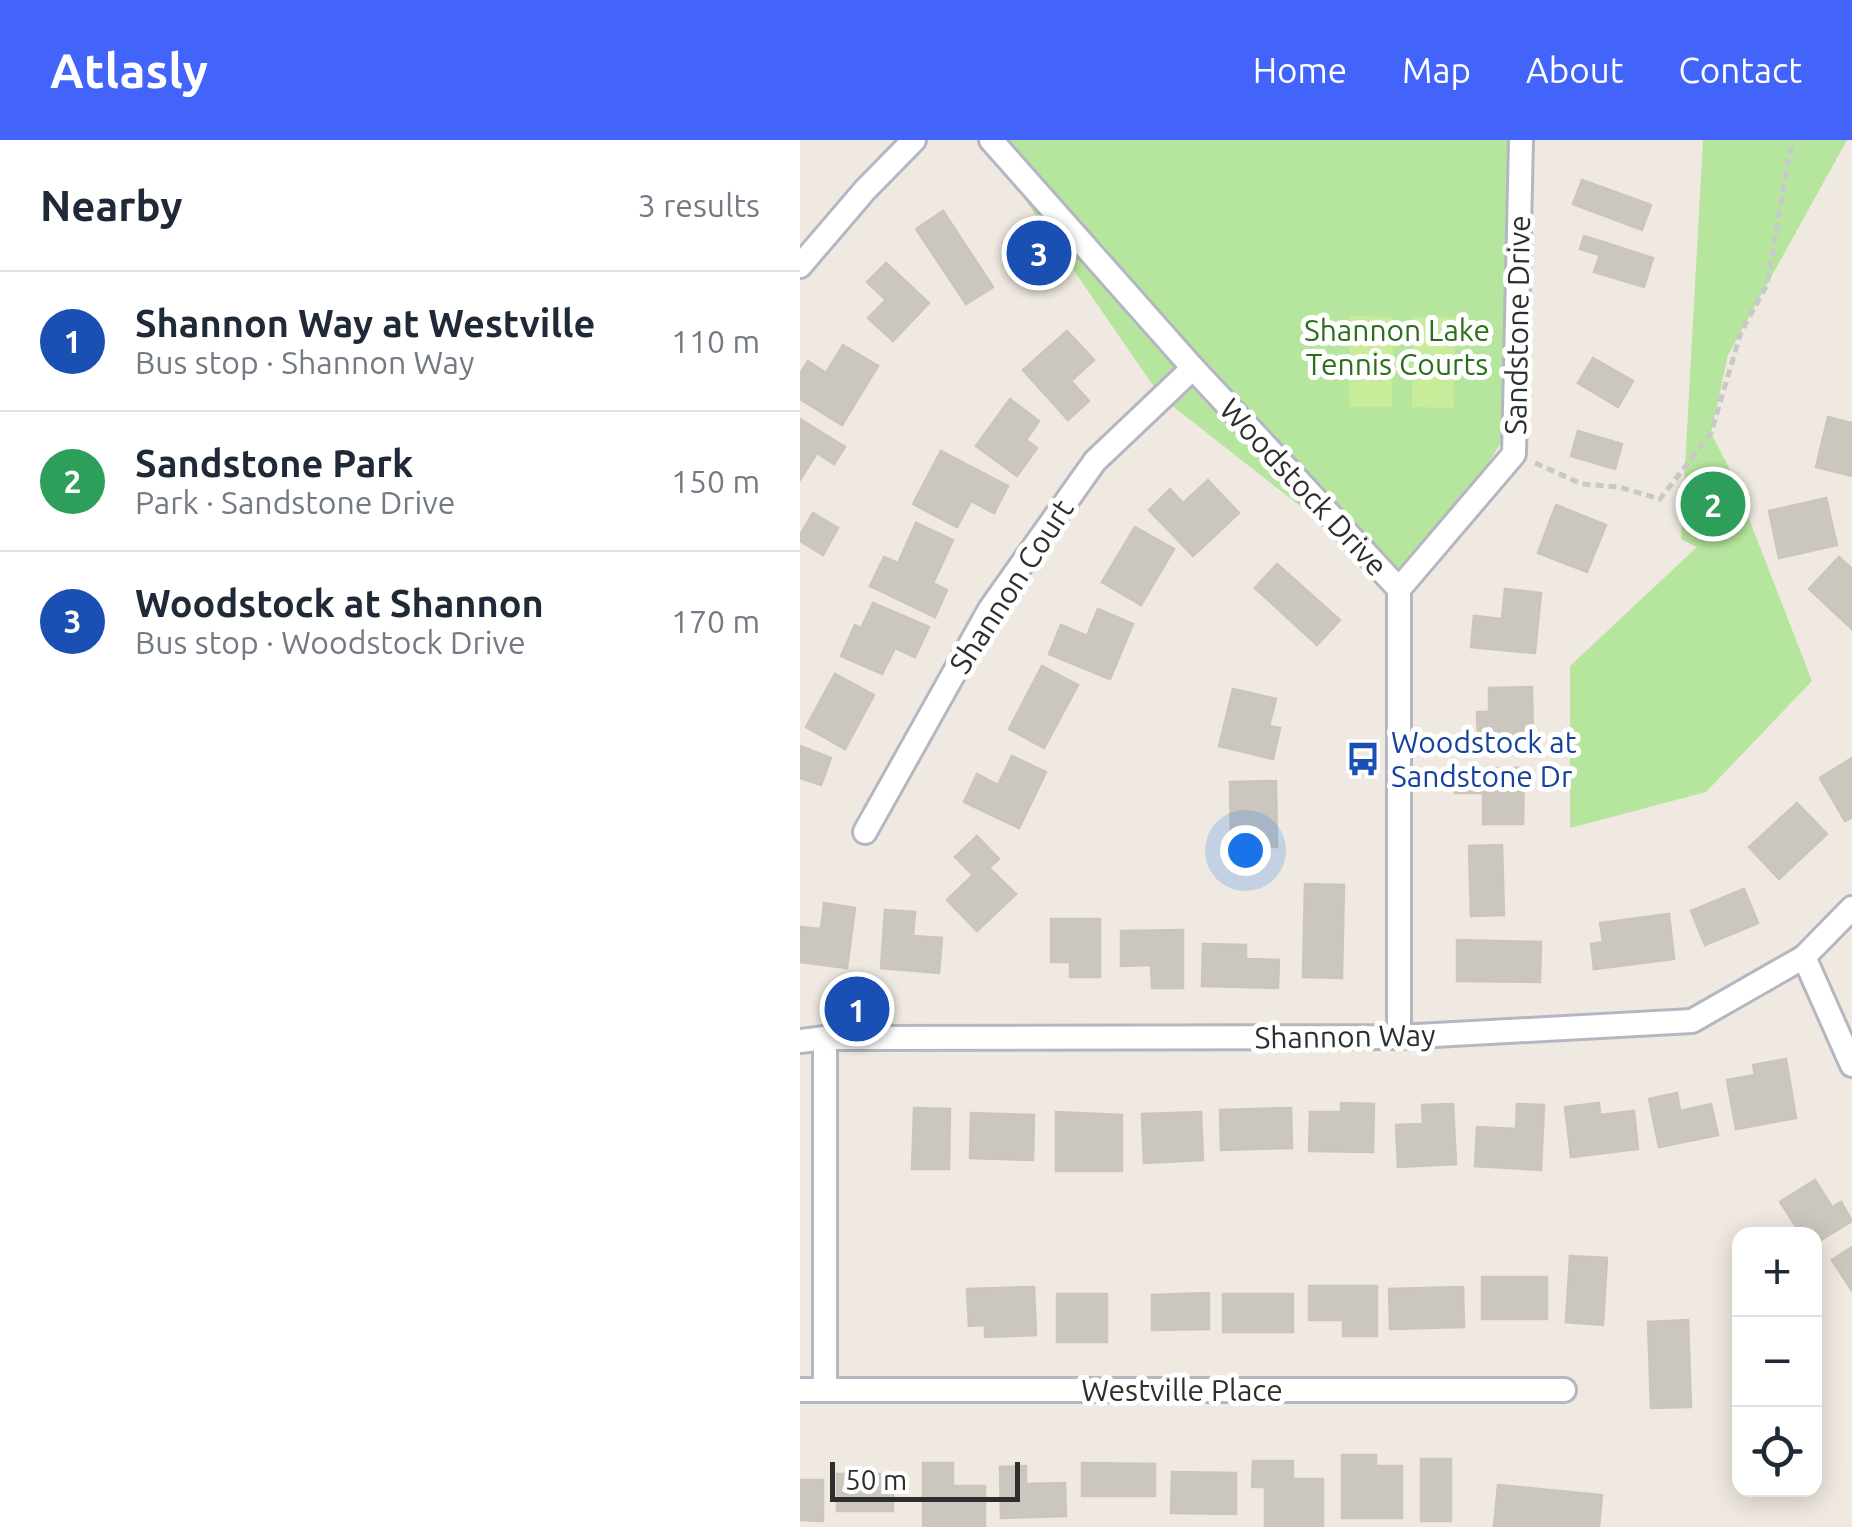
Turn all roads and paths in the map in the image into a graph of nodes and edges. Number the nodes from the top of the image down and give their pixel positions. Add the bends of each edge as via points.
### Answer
1 (914, 140) edge
2 (991, 140) edge
3 (1521, 140) edge
4 (1795, 140) edge
5 (800, 266) edge
6 (1193, 368) junction
7 (1514, 454) junction
8 (1399, 588) junction
9 (865, 832) dead end
10 (1852, 908) edge
11 (1804, 957) junction
12 (1399, 1037) junction
13 (825, 1038) junction
14 (800, 1041) edge
15 (1852, 1065) edge
16 (800, 1390) edge
17 (825, 1390) junction
18 (1564, 1390) dead end

1 - 5 street
2 - 6 street, Woodstock Drive
3 - 7 street, Sandstone Drive
4 - 7 path via 1767,285 1741,332 1711,433 1660,500 1582,484
6 - 8 street, Woodstock Drive
6 - 9 street, Shannon Court via 1094,461 990,609
7 - 8 street, Sandstone Drive
8 - 12 street, Woodstock Drive
10 - 11 street, Shannon Way
11 - 12 street, Shannon Way via 1692,1021
11 - 15 street
12 - 13 street, Shannon Way
13 - 14 street, Shannon Way
13 - 17 street
16 - 17 street, Westville Place
17 - 18 street, Westville Place

